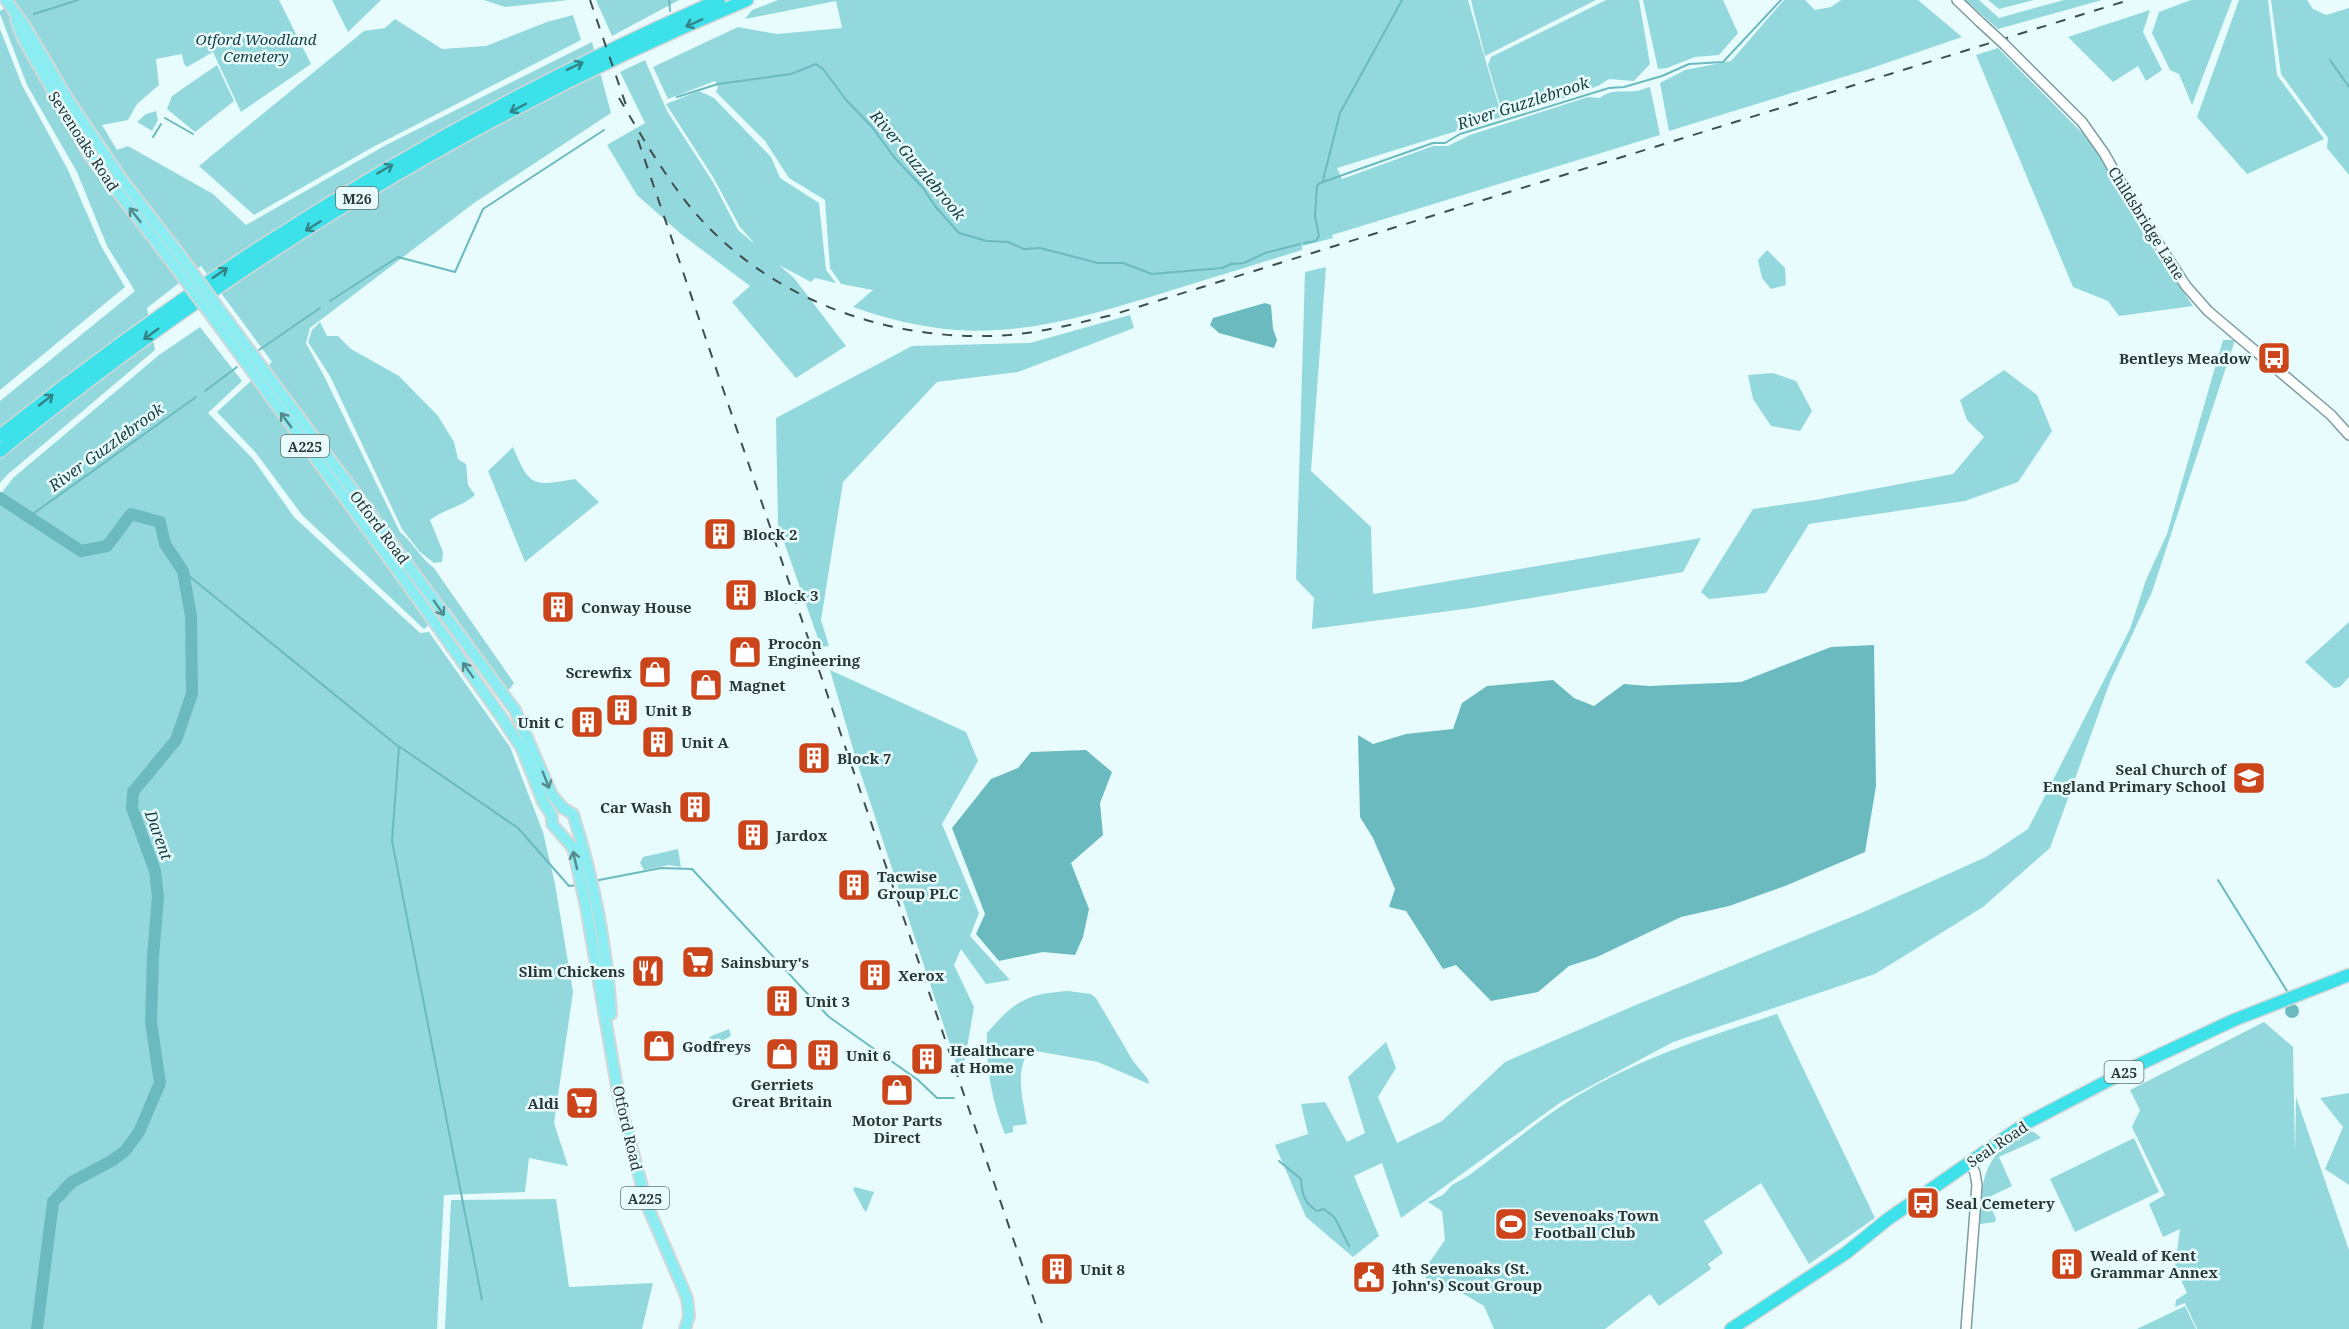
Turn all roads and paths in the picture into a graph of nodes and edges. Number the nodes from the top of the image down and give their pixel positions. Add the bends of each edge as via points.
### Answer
1 (6, 0) edge
2 (719, 0) edge
3 (747, 0) edge
4 (1957, 0) edge
5 (176, 258) joint
6 (220, 320) junction
7 (2349, 435) edge
8 (0, 436) edge
9 (0, 451) edge
10 (563, 808) junction
11 (552, 816) junction
12 (574, 821) junction
13 (558, 831) junction
14 (2349, 975) edge
15 (614, 1062) junction
16 (1970, 1162) junction
17 (685, 1329) edge
18 (1731, 1329) edge
19 (1966, 1329) edge

1 - 5 main road, Sevenoaks Road / A225
8 -> 2 highway, M26 via 157,316 321,207 528,90
3 -> 9 highway, M26 via 544,94 362,195 168,322
4 - 7 street, Childsbridge Lane, bridge via 2082,122 2186,286 2208,311 2331,415
5 - 6 main road, Otford Road / A225, bridge
6 -> 10 main road, Otford Road / A225 via 515,710 552,795
11 -> 6 main road, Otford Road / A225 via 522,749 502,718
10 - 11 main road
10 - 12 main road, Otford Road / A225 via 570,811
11 - 13 main road, Otford Road / A225
12 - 13 main road via 569,830
12 - 15 main road, Otford Road / A225 via 600,931 610,992
15 -> 13 main road, Otford Road / A225 via 573,848
14 - 16 highway, Seal Road / A25 via 2223,1025 2117,1076 2025,1124
15 - 17 main road, Otford Road / A225 via 620,1104 647,1205 687,1298 689,1316
16 - 18 highway, Seal Road / A25
16 - 19 street via 1977,1185

